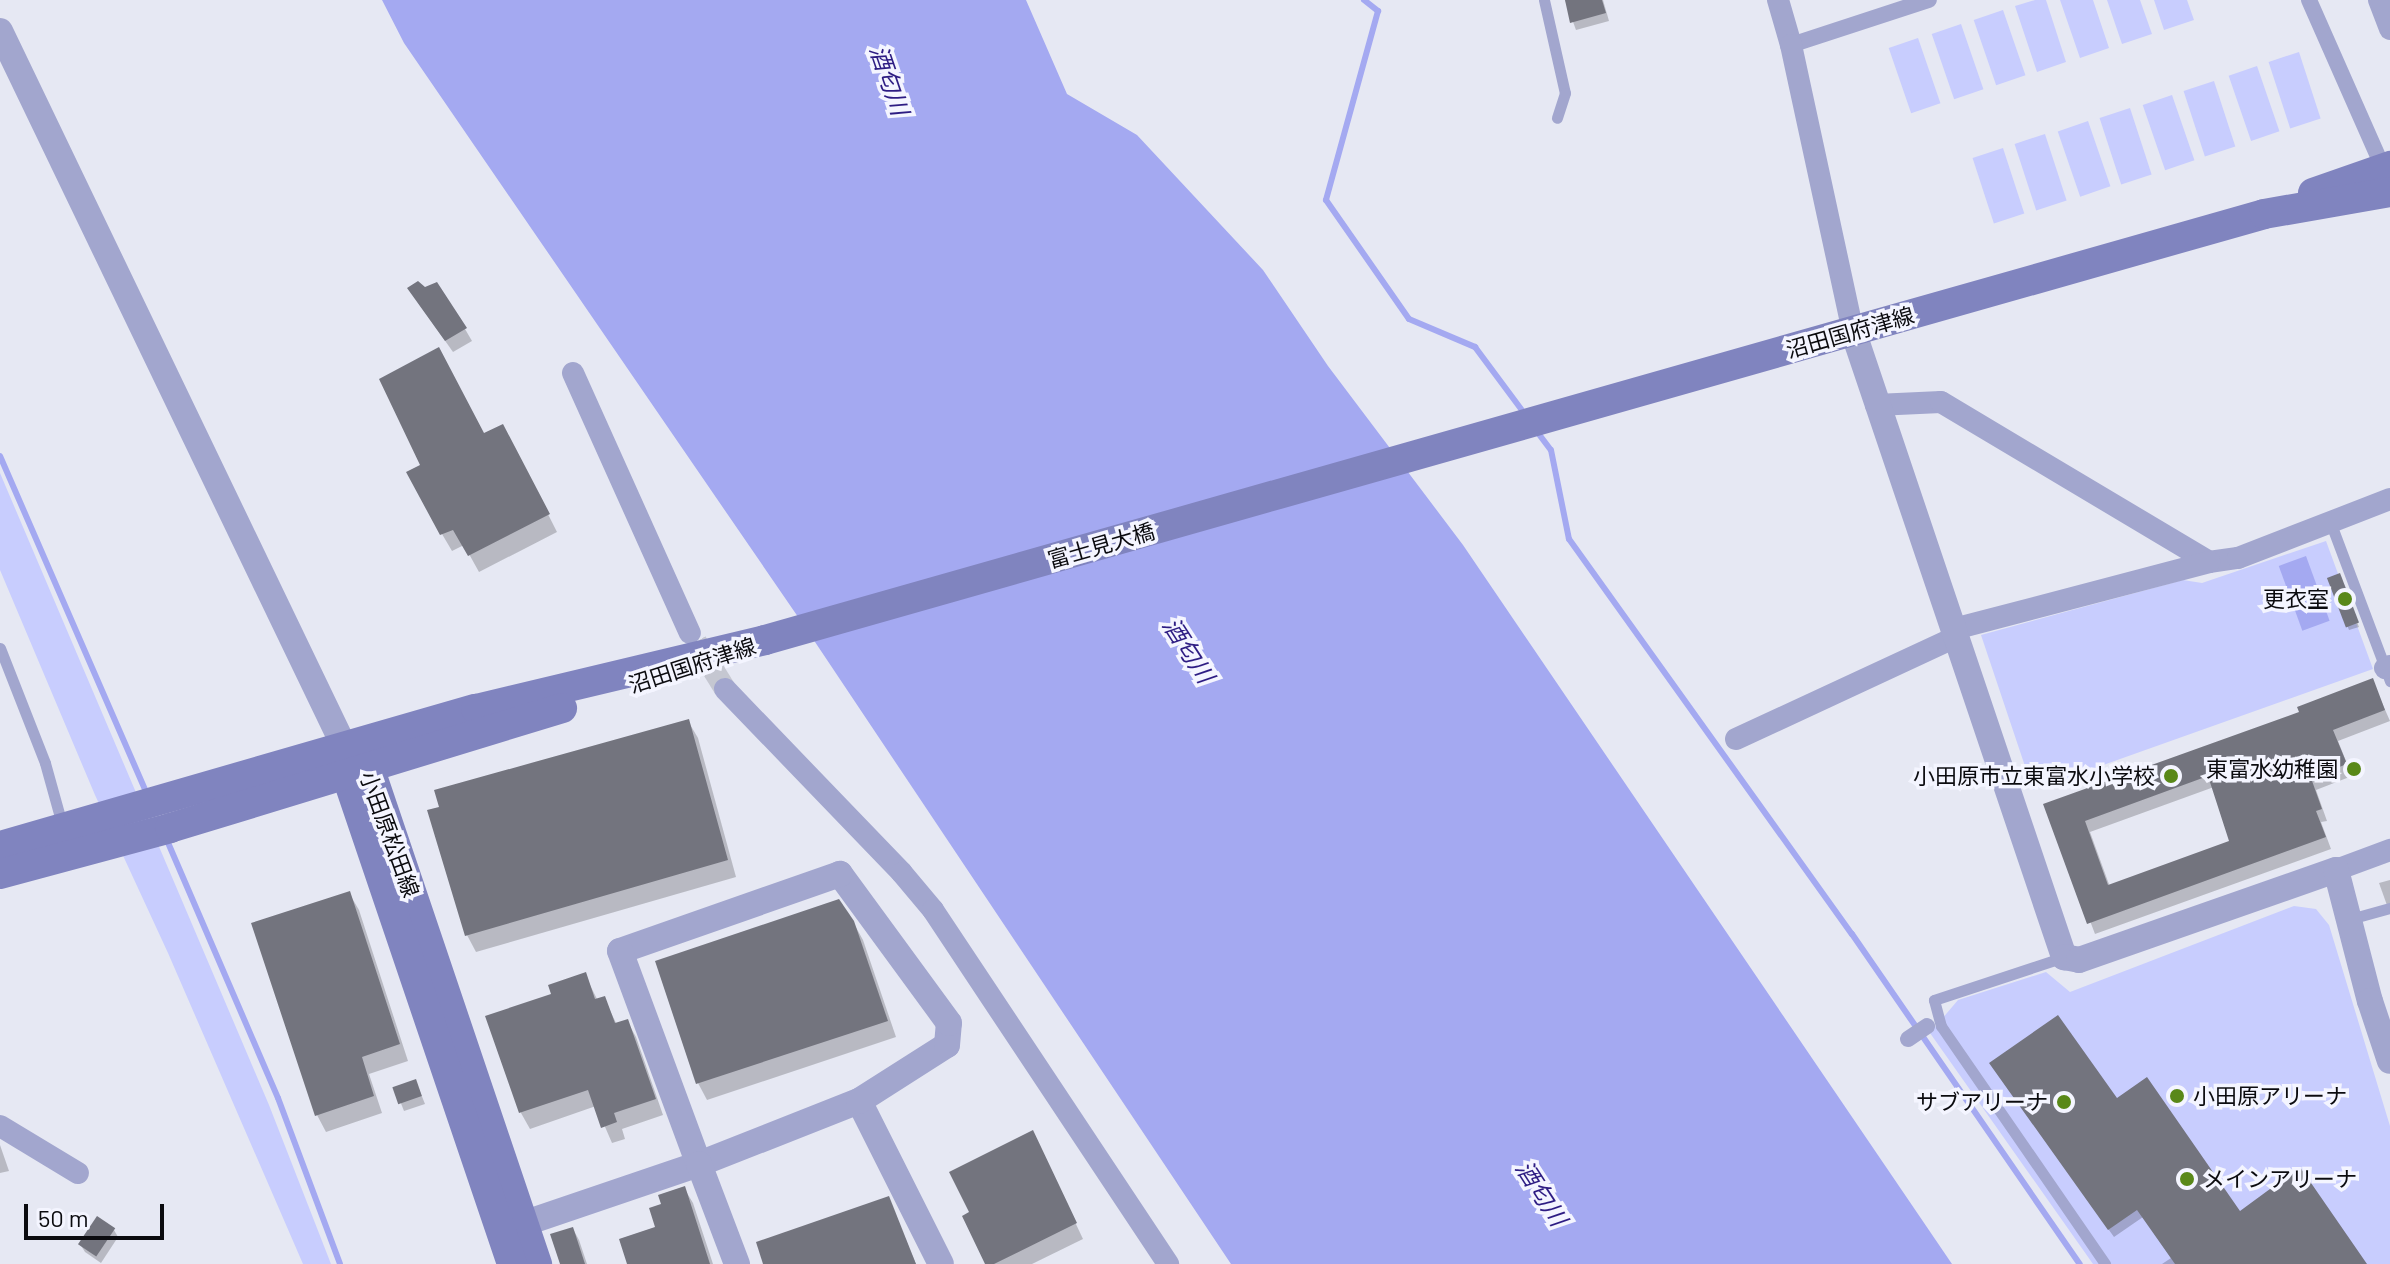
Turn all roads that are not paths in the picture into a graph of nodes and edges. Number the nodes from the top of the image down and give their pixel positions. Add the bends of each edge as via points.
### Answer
1 (1544, 0) edge
2 (1778, 0) edge
3 (1929, 0) edge
4 (2309, 0) edge
5 (2379, 0) edge
6 (2390, 29) edge
7 (0, 31) edge
8 (1791, 45) junction
9 (1557, 118) dead end
10 (2388, 186) edge
11 (1853, 331) junction
12 (573, 373) dead end
13 (1876, 405) junction
14 (1436, 450) joint
15 (2390, 499) edge
16 (2331, 524) junction
17 (2209, 562) junction
18 (690, 633) tunnel mouth
19 (1955, 633) junction
20 (765, 640) joint
21 (0, 648) edge
22 (2388, 672) edge
23 (725, 689) tunnel mouth
24 (1736, 739) dead end
25 (353, 762) junction
26 (120, 827) junction
27 (63, 828) junction
28 (0, 846) edge
29 (2390, 850) edge
30 (2336, 870) junction
31 (0, 874) edge
32 (2390, 908) edge
33 (2350, 919) junction
34 (2064, 957) junction
35 (1927, 1026) dead end
36 (1908, 1039) dead end
37 (2390, 1061) edge
38 (859, 1101) junction
39 (0, 1126) edge
40 (699, 1164) junction
41 (78, 1173) dead end
42 (512, 1228) junction
43 (512, 1264) edge
44 (537, 1264) edge
45 (737, 1264) edge
46 (941, 1264) edge
47 (1168, 1264) edge
48 (2105, 1264) edge

1 - 9 lane via 1565,93
2 - 8 street
3 - 8 street
4 - 10 street
5 - 6 street
7 - 25 street
8 - 11 street
10 - 11 main road, 沼田国府津線 via 2264,214
11 - 13 street
11 - 14 main road, 沼田国府津線
12 - 18 street
13 - 17 street via 1941,402
13 - 19 street
14 - 20 main road, 富士見大橋
15 - 16 street
16 - 17 street via 2238,558
16 - 22 lane
17 - 19 street
19 - 24 street
19 - 34 street
20 - 25 main road, 沼田国府津線 via 476,709
21 - 27 lane via 45,763
23 - 47 street via 933,910
25 - 26 main road, 沼田国府津線
25 - 42 main road, 小田原松田線
26 - 27 main road, 沼田国府津線
26 - 31 main road, 沼田国府津線
27 - 28 main road, 沼田国府津線
29 - 30 street
30 - 33 street
30 - 34 street via 2079,960
32 - 33 lane
33 - 37 street
34 - 48 lane via 1934,1000 1941,1026
35 - 36 street
38 - 40 street
38 - 40 street via 947,1045 949,1023 840,874 620,951
38 - 46 street
39 - 41 street
40 - 42 street
40 - 45 street
42 - 43 main road, 小田原松田線
42 - 44 main road, 小田原松田線

